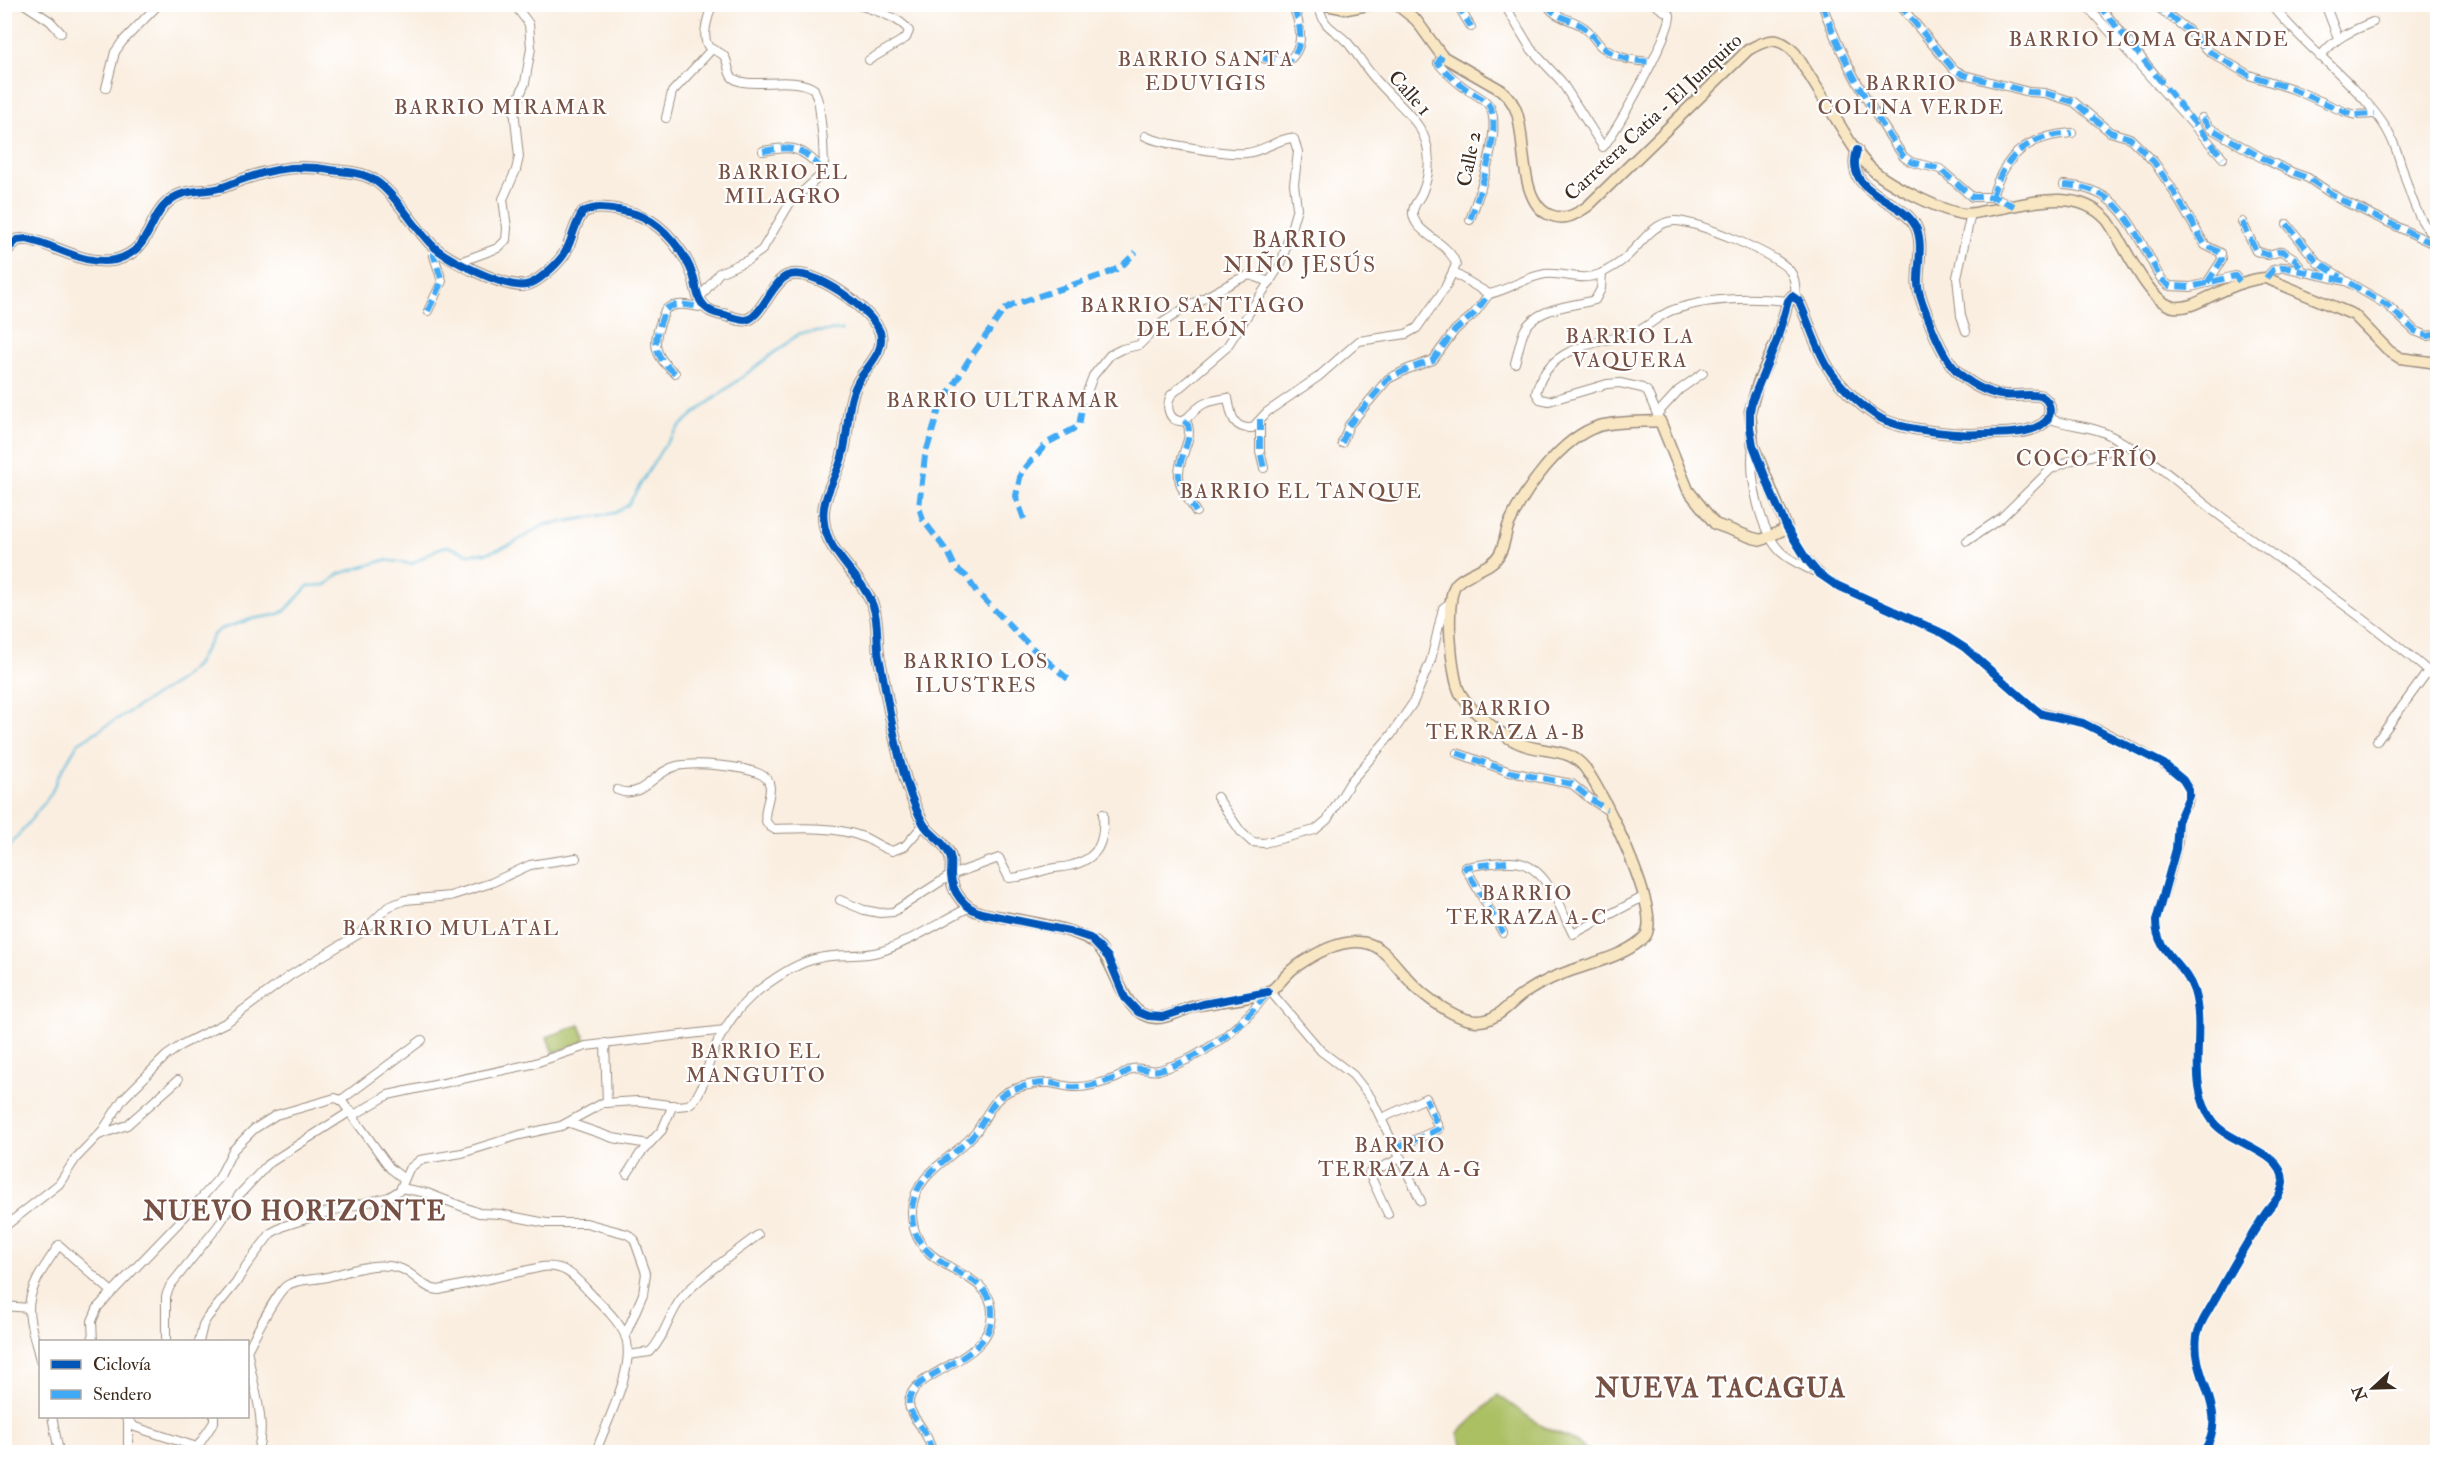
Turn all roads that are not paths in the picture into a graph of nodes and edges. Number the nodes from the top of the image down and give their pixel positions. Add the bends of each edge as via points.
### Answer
1 (24, 4) edge
2 (159, 4) edge
3 (514, 4) edge
4 (712, 4) edge
5 (855, 4) edge
6 (1292, 4) edge
7 (1319, 4) edge
8 (1373, 4) edge
9 (1396, 4) edge
10 (1457, 4) edge
11 (1504, 4) edge
12 (1547, 4) edge
13 (1654, 4) edge
14 (1822, 4) edge
15 (1899, 4) edge
16 (2085, 4) edge
17 (2098, 4) edge
18 (2154, 4) edge
19 (2271, 4) edge
20 (2325, 4) edge
21 (2373, 22) dead end
22 (1471, 27) dead end
23 (61, 33) dead end
24 (2338, 38) junction
25 (712, 49) junction
26 (1442, 56) junction
27 (2320, 57) junction
28 (1263, 58) dead end
29 (869, 60) dead end
30 (1652, 62) junction
31 (106, 88) dead end
32 (2375, 114) junction
33 (666, 118) dead end
34 (2202, 118) dead end
35 (2072, 133) dead end
36 (1146, 136) dead end
37 (1857, 150) junction
38 (763, 151) dead end
39 (823, 170) junction
40 (2064, 185) dead end
41 (1992, 197) junction
42 (2014, 206) junction
43 (1971, 213) junction
44 (1470, 220) dead end
45 (2242, 222) dead end
46 (2287, 224) dead end
47 (2438, 241) edge
48 (2438, 246) edge
49 (434, 247) junction
50 (4, 253) edge
51 (457, 263) junction
52 (2303, 272) junction
53 (1454, 273) junction
54 (1602, 273) junction
55 (2266, 278) junction
56 (2346, 281) junction
57 (1270, 282) junction
58 (2207, 283) junction
59 (2242, 284) junction
60 (1489, 294) junction
61 (1792, 299) junction
62 (702, 303) junction
63 (428, 310) dead end
64 (1965, 331) dead end
65 (2438, 334) edge
66 (1515, 363) dead end
67 (2438, 363) edge
68 (675, 373) dead end
69 (1703, 373) dead end
70 (1083, 403) dead end
71 (1658, 417) junction
72 (2048, 418) junction
73 (1260, 419) junction
74 (1184, 421) junction
75 (1342, 443) dead end
76 (1753, 445) junction
77 (2124, 445) junction
78 (1264, 468) dead end
79 (1196, 512) dead end
80 (1787, 528) junction
81 (1770, 537) junction
82 (1967, 541) dead end
83 (1818, 573) junction
84 (1451, 602) junction
85 (2377, 741) dead end
86 (1457, 753) dead end
87 (617, 790) dead end
88 (1217, 797) dead end
89 (1607, 810) junction
90 (1103, 814) dead end
91 (924, 824) junction
92 (576, 858) dead end
93 (951, 876) junction
94 (1643, 897) junction
95 (840, 900) dead end
96 (968, 908) junction
97 (1503, 933) dead end
98 (1269, 992) junction
99 (725, 1029) junction
100 (422, 1040) dead end
101 (606, 1043) junction
102 (178, 1080) dead end
103 (341, 1100) junction
104 (607, 1102) junction
105 (674, 1105) junction
106 (353, 1113) junction
107 (1382, 1118) junction
108 (570, 1123) junction
109 (98, 1135) junction
110 (648, 1144) junction
111 (1396, 1148) junction
112 (1401, 1158) junction
113 (627, 1174) dead end
114 (402, 1183) junction
115 (1421, 1201) dead end
116 (1388, 1214) dead end
117 (4, 1227) edge
118 (758, 1235) dead end
119 (112, 1292) junction
120 (4, 1306) edge
121 (29, 1308) junction
122 (625, 1336) junction
123 (93, 1340) edge
124 (166, 1340) edge
125 (199, 1340) edge
126 (249, 1347) edge
127 (628, 1355) junction
128 (39, 1356) edge
129 (249, 1360) edge
130 (52, 1418) edge
131 (214, 1418) edge
132 (126, 1419) edge
133 (4, 1440) edge
134 (196, 1450) edge
135 (8, 1452) edge
136 (59, 1452) edge
137 (128, 1452) edge
138 (256, 1452) edge
139 (596, 1452) edge
140 (933, 1452) edge
141 (2203, 1452) edge

1 - 23 street
2 - 31 street via 115,52
3 - 51 street via 529,24 531,48 525,83 513,115 519,157 503,199 506,240 498,248
4 - 25 street via 706,36
5 - 29 street via 886,15 909,31 906,38
6 - 28 street via 1300,26 1299,47 1285,63
7 - 8 street via 1347,9
7 - 53 street, Calle 1 via 1326,25 1346,41 1424,135 1428,169 1413,217 1450,251 1456,265
9 - 26 street, Carretera Catia - El Junquito via 1416,20
10 - 22 street
11 - 30 street via 1531,50 1561,81 1604,147
12 - 30 street via 1551,13 1586,28 1602,47 1629,61
13 - 30 street via 1671,18
14 - 41 street via 1854,80 1904,157 1940,169 1972,197
15 - 58 street via 1953,69 2074,102 2110,132 2137,143 2171,187 2205,245 2221,253 2222,260
16 - 17 street via 2223,158
18 - 32 street via 2210,52 2249,75 2345,112
19 - 27 street
20 - 24 street
21 - 24 street
24 - 27 street
25 - 33 street via 672,92
25 - 39 street via 725,57 730,76 736,80 796,83 814,89 819,104
26 - 37 street, Carretera Catia - El Junquito via 1501,90 1514,104 1530,192 1538,208 1562,219 1588,206 1736,60 1766,41 1786,43 1795,52
26 - 44 street, Calle 2 via 1438,63 1487,103 1492,115 1486,179
27 - 32 street
32 - 47 street via 2395,145 2420,218
34 - 48 street via 2210,128 2264,159
35 - 41 street via 2043,136 2024,146 2003,170
36 - 57 street via 1170,144 1238,154 1294,139 1298,158 1294,184 1296,215 1281,264
37 - 43 street, Carretera Catia - El Junquito via 1883,178 1942,208
37 - 72 street via 1855,165 1865,187 1907,216 1917,229 1918,289 1936,338 1951,365 1966,381 1996,394 2042,396 2051,409
38 - 39 street via 796,148
39 - 62 street via 790,203 762,250 719,273
40 - 58 street via 2099,192 2117,206 2164,283 2178,288
41 - 42 street
42 - 43 street, Carretera Catia - El Junquito
42 - 59 street, Carretera Catia - El Junquito via 2061,199 2092,206 2117,233 2163,304 2182,307
43 - 64 street via 1957,277
45 - 52 street via 2256,251 2268,255 2282,251 2295,259
46 - 56 street via 2318,263
49 - 50 street via 376,181 312,167 276,170 218,189 180,194 160,210 142,243 115,260 91,260 27,239 17,240
49 - 51 street
49 - 63 street via 442,281
51 - 62 street via 513,284 530,284 562,257 583,212 600,208 645,217 665,233 688,265
52 - 55 street via 2278,267
52 - 56 street
53 - 60 street
53 - 73 street via 1417,328 1406,334 1359,341
54 - 60 street via 1581,278 1546,274
54 - 61 street via 1622,261 1661,225 1680,221 1715,231 1781,263 1794,276
54 - 66 street via 1601,289 1595,300 1548,312 1527,327
55 - 59 street, Carretera Catia - El Junquito
55 - 67 street via 2354,315 2400,358
56 - 65 street via 2387,305 2415,331 2428,336
57 - 70 street via 1245,276 1182,309 1139,345 1110,355 1093,376
57 - 74 street via 1227,348 1171,395 1169,413 1176,421
58 - 59 street via 2235,276
60 - 75 street via 1433,360 1388,380 1349,425
61 - 71 street via 1709,302 1672,310 1634,333 1568,352 1552,363 1536,393 1540,399 1549,401 1607,384 1642,387
61 - 72 street via 1831,372 1883,419 1966,435 2028,430
61 - 76 street via 1752,401
62 - 68 street via 665,310 655,347
62 - 91 street via 711,312 748,320 781,279 797,274 823,283 856,303 880,333 879,351 855,388 843,453 826,495 823,522 827,540 863,585 873,606 901,759
69 - 71 street via 1679,390
71 - 81 street via 1688,490 1706,515 1725,529 1762,540
71 - 84 street via 1598,427 1563,447 1515,513 1497,558 1459,581 1452,590
72 - 77 street via 2104,432
73 - 74 street via 1252,428 1240,427 1233,419 1228,398 1197,406
73 - 78 street
74 - 79 street via 1190,432 1179,477
76 - 80 street
76 - 81 street via 1755,494
77 - 82 street via 2051,469 2001,518
77 - 85 street via 2160,467 2428,671
80 - 81 street
80 - 83 street
81 - 83 street via 1781,553
83 - 141 street via 1940,632 1965,648 2042,714 2098,730 2164,764 2187,786 2188,802 2178,821 2178,840 2156,934 2194,992 2197,1079 2210,1117 2225,1133 2273,1161 2283,1176 2280,1193 2199,1327 2197,1356 2215,1421
84 - 88 street via 1443,608 1431,660 1413,703 1322,826 1264,843 1252,842
84 - 89 street via 1454,679 1467,704 1517,743 1572,755 1590,776
86 - 89 street via 1510,772 1572,784
87 - 91 street via 639,792 664,771 678,766 725,767 766,778 770,786 765,819 774,829 846,833 892,850 905,846
89 - 94 street via 1635,868
90 - 93 street via 1102,841 1081,863 1009,878 999,858
91 - 93 street via 947,849
92 - 109 street via 530,866 450,896 393,903 362,932 291,975 227,1022 171,1052 123,1099
93 - 95 street via 886,914
93 - 96 street
94 - 97 street via 1573,934 1543,876 1534,867 1514,861 1465,867
94 - 98 street via 1648,932 1639,942 1545,981 1485,1021 1454,1014 1424,995 1382,951 1366,942 1350,942 1313,956
96 - 98 street via 1090,939 1108,957 1125,998 1138,1012 1148,1016 1162,1017 1203,1004
96 - 99 street via 882,951 862,956 820,957 796,967 744,1002
98 - 107 street via 1321,1051 1353,1075
98 - 140 street via 1234,1030 1174,1065 1155,1071 1133,1069 1119,1077 1077,1088 1047,1083 1001,1095 975,1133 934,1169 922,1185 912,1210 919,1241 929,1255 966,1274 992,1308 985,1336 977,1348 912,1391 909,1407
99 - 101 street
99 - 105 street via 695,1099 688,1105
100 - 103 street
101 - 104 street
101 - 106 street via 575,1048 532,1064 394,1094
102 - 109 street via 127,1125
103 - 106 street
103 - 119 street via 335,1098 294,1109 263,1122 233,1150 219,1178 189,1212
104 - 105 street
104 - 108 street
105 - 110 street via 662,1130
106 - 114 street
106 - 124 street via 268,1164 239,1195 170,1286 166,1296
107 - 111 street
107 - 111 street via 1426,1098 1439,1129
108 - 110 street via 613,1138
108 - 114 street via 462,1153 420,1160 409,1168
109 - 117 street via 59,1184
110 - 113 street
111 - 112 street
112 - 115 street
112 - 116 street via 1369,1173
114 - 122 street via 479,1213 546,1223 586,1223 627,1234 634,1239 646,1273 644,1294
114 - 125 street via 389,1197 331,1210 271,1233 202,1325
118 - 127 street via 685,1294 650,1352
119 - 121 street via 59,1245 38,1281
119 - 123 street via 94,1313
120 - 121 street
121 - 128 street
122 - 126 street via 574,1276 558,1267 542,1267 439,1290 428,1288 403,1269 378,1266 288,1285
122 - 127 street
127 - 139 street via 624,1378
129 - 138 street via 260,1422
130 - 136 street
131 - 134 street
132 - 134 street via 135,1427
132 - 137 street
133 - 135 street

